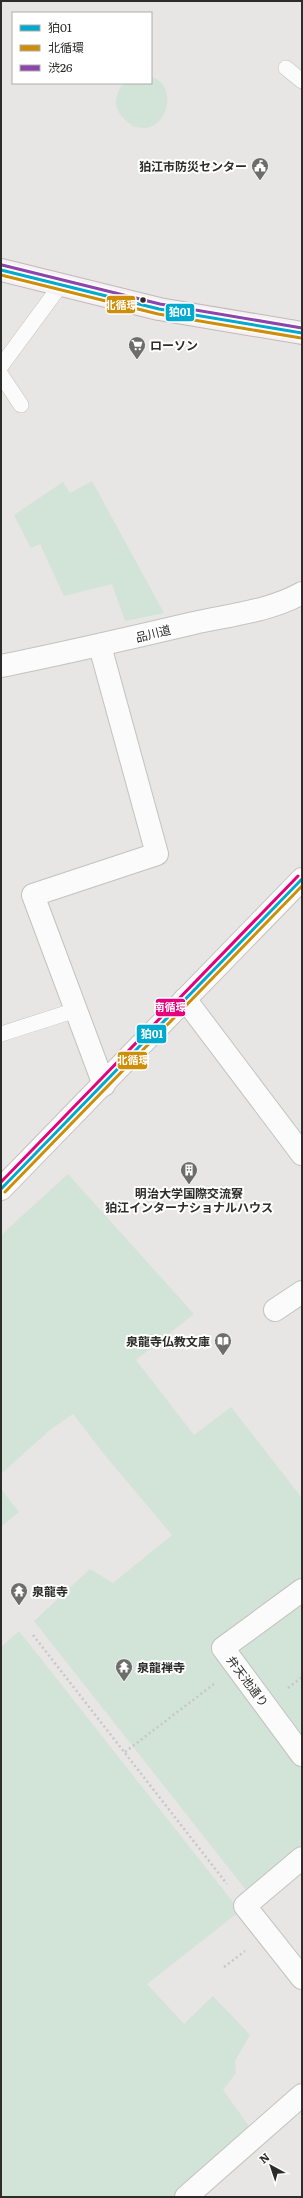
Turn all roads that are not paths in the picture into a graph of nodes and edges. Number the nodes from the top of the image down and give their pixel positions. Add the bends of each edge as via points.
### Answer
1 (286, 68) dead end
2 (302, 81) edge
3 (1, 270) edge
4 (60, 286) junction
5 (302, 333) edge
6 (1, 366) edge
7 (1, 375) edge
8 (21, 406) dead end
9 (302, 594) edge
10 (100, 646) junction
11 (1, 666) edge
12 (302, 879) edge
13 (185, 999) junction
14 (76, 1010) junction
15 (1, 1034) edge
16 (104, 1085) junction
17 (302, 1154) edge
18 (1, 1189) edge
19 (302, 1292) edge
20 (275, 1310) dead end
21 (302, 1590) edge
22 (302, 1755) edge
23 (302, 1858) edge
24 (302, 1978) edge
25 (302, 2095) edge
26 (186, 2197) edge

1 - 2 lane
3 - 4 main road
4 - 5 main road via 159,309
4 - 6 lane
7 - 8 lane
9 - 10 street, 品川道 via 287,601
10 - 11 street, 品川道
10 - 14 street via 157,854 33,895
12 - 13 street
13 - 16 street
13 - 17 street
14 - 15 lane
14 - 16 street
16 - 18 street
19 - 20 street
21 - 22 street, 弁天池通り via 223,1648
23 - 24 street via 245,1906
25 - 26 street

